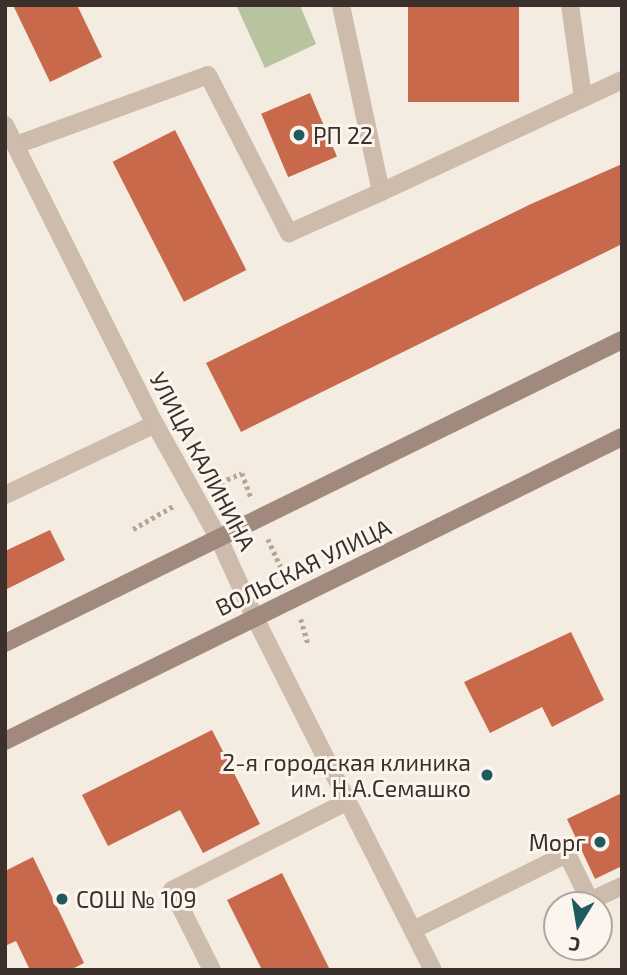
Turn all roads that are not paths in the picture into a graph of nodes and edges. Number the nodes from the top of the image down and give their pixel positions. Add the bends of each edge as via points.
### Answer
1 (341, 5) edge
2 (570, 5) edge
3 (622, 80) edge
4 (583, 98) junction
5 (5, 125) edge
6 (16, 145) junction
7 (382, 192) junction
8 (622, 340) edge
9 (155, 424) junction
10 (622, 437) edge
11 (5, 495) edge
12 (219, 538) junction
13 (255, 618) junction
14 (5, 643) edge
15 (5, 741) edge
16 (348, 801) junction
17 (622, 886) edge
18 (413, 930) junction
19 (212, 970) edge
20 (433, 970) edge

1 - 7 street
2 - 4 street
3 - 4 street
4 - 7 street
5 - 6 street, УЛИЦА КАЛИНИНА
6 - 7 street via 208,75 289,233
6 - 9 street, УЛИЦА КАЛИНИНА
8 - 12 main road
9 - 11 street
9 - 12 street, УЛИЦА КАЛИНИНА
10 - 13 main road, ВОЛЬСКАЯ УЛИЦА
12 - 13 street, УЛИЦА КАЛИНИНА
12 - 14 main road
13 - 15 main road, ВОЛЬСКАЯ УЛИЦА
13 - 16 street, УЛИЦА КАЛИНИНА
16 - 18 street, УЛИЦА КАЛИНИНА
16 - 19 street via 172,890
17 - 18 street via 590,901 567,854
18 - 20 street, УЛИЦА КАЛИНИНА

